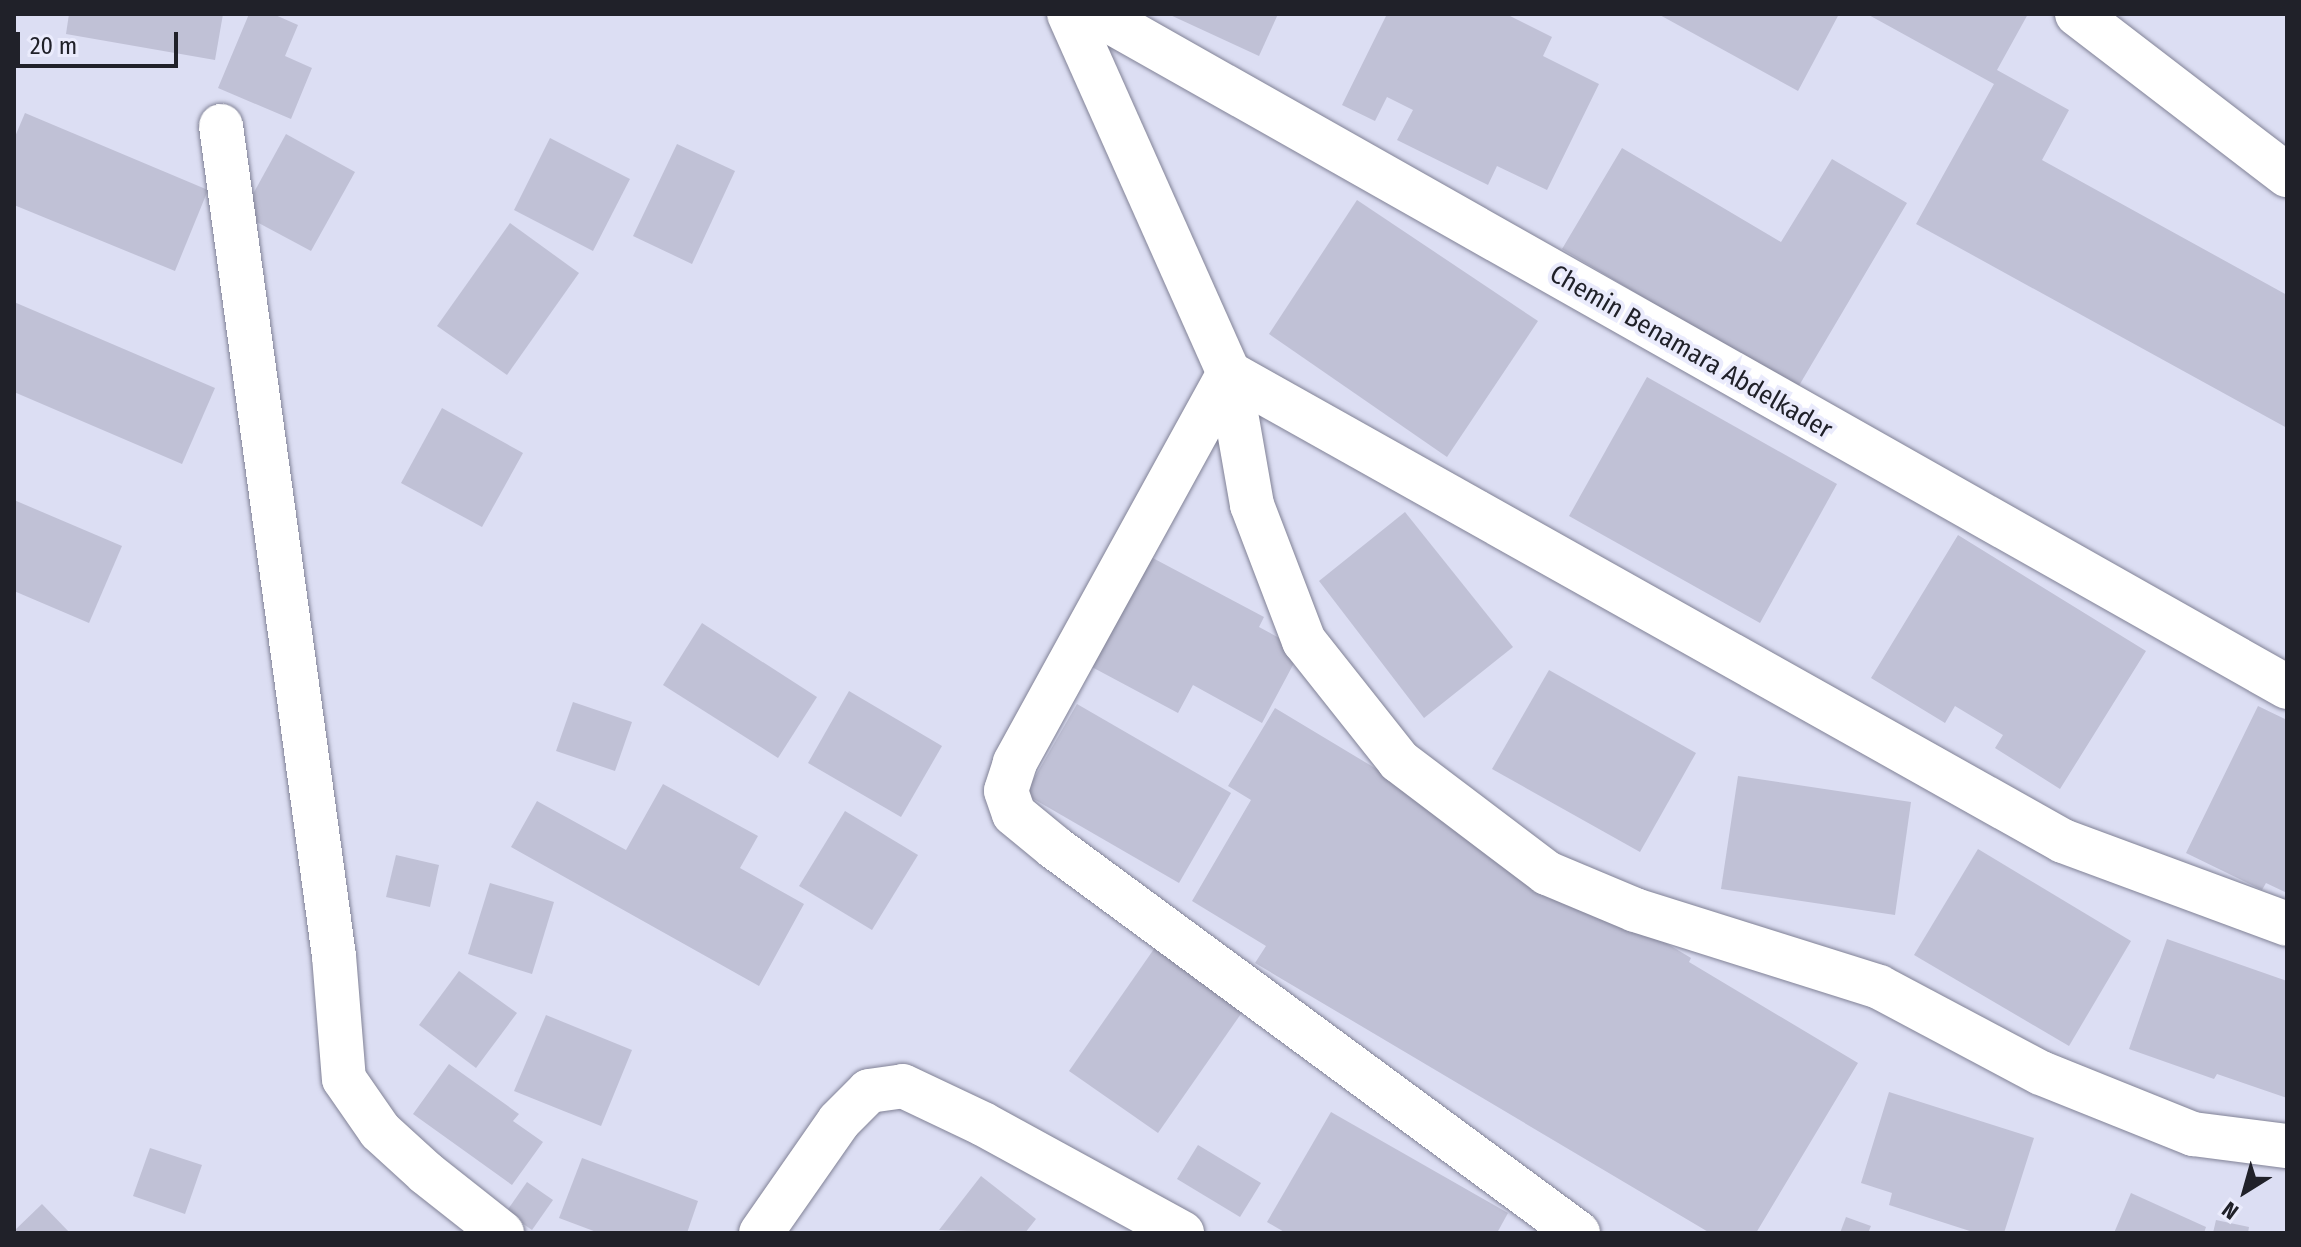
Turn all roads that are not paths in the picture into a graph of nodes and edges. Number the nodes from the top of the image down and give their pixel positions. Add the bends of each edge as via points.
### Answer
1 (1069, 14) edge
2 (1097, 14) edge
3 (2077, 14) edge
4 (221, 126) dead end
5 (2287, 175) edge
6 (1229, 373) junction
7 (2287, 687) edge
8 (2287, 924) edge
9 (2287, 1146) edge
10 (502, 1233) edge
11 (761, 1233) edge
12 (1182, 1233) edge
13 (1578, 1233) edge

1 - 6 street
2 - 7 street, Chemin Benamara Abdelkader
3 - 5 street
4 - 10 street via 334,956 344,1079 380,1131
6 - 8 street via 2063,841
6 - 9 street via 1252,505 1304,641 1399,761 1547,873 1635,910 1879,987 2041,1073 2193,1134
6 - 13 street via 1015,763 1006,791 1014,814
11 - 12 street via 839,1121 869,1091 903,1086

